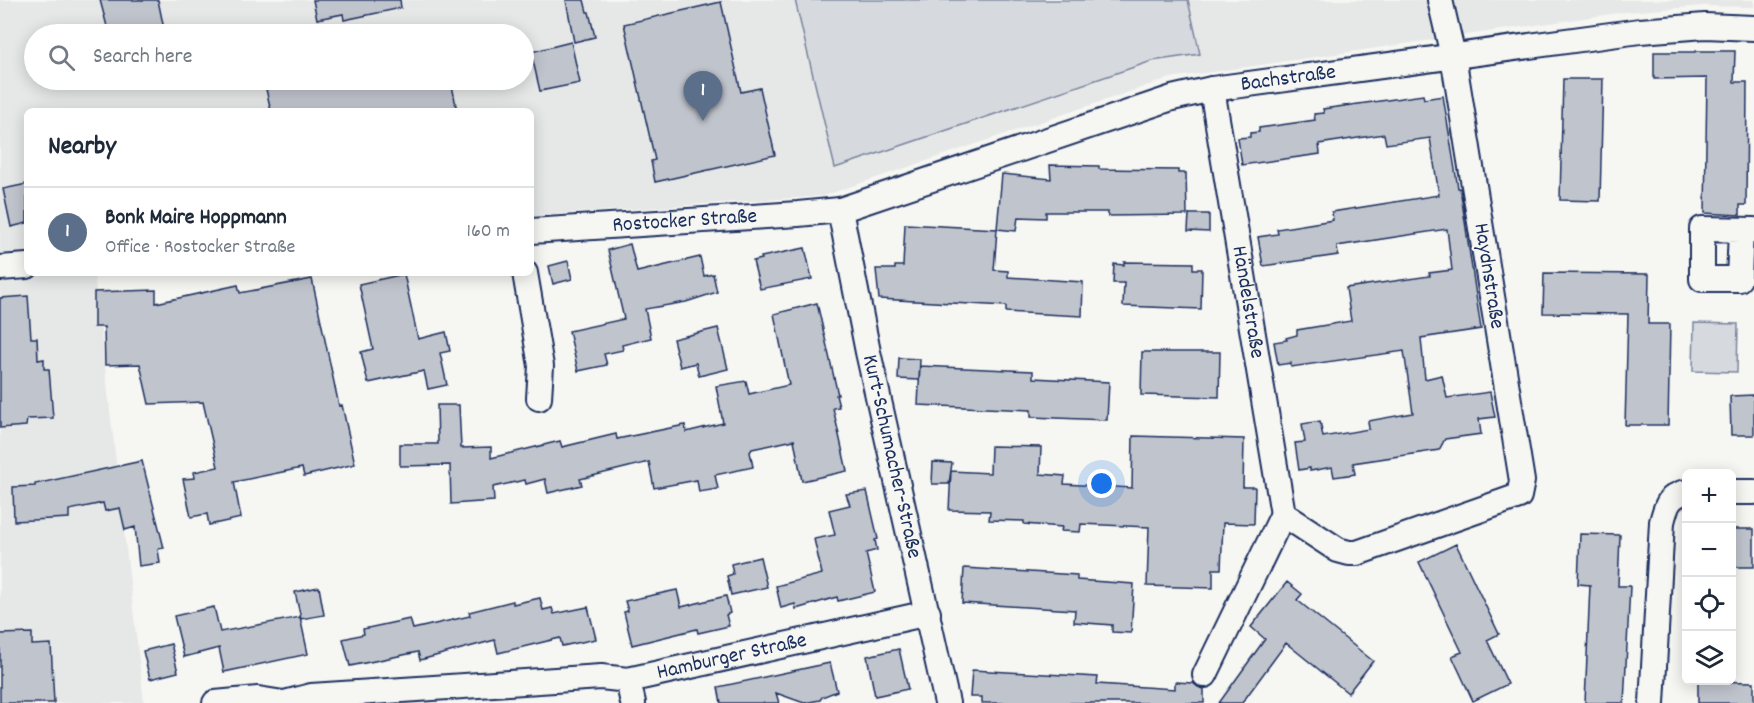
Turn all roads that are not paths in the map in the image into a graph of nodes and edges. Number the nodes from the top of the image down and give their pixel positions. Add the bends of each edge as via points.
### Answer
1 (1440, 0) edge
2 (1754, 28) edge
3 (1453, 56) junction
4 (1212, 90) junction
5 (840, 210) junction
6 (534, 231) edge
7 (24, 266) edge
8 (0, 268) edge
9 (526, 276) edge
10 (539, 398) dead end
11 (1736, 492) edge
12 (1754, 492) edge
13 (1677, 497) edge
14 (1283, 514) junction
15 (928, 613) junction
16 (1205, 675) dead end
17 (630, 692) edge
18 (215, 703) edge
19 (284, 703) edge
20 (947, 703) edge
21 (1652, 703) edge

1 - 3 street, Haydnstraße
2 - 3 street, Bachstraße via 1645,30
3 - 4 street, Bachstraße
3 - 14 street, Haydnstraße via 1522,481 1519,496 1357,553 1338,550
4 - 5 street, Bachstraße via 1172,98
4 - 14 street, Händelstraße
5 - 6 street, Rostocker Straße
5 - 15 street, Kurt-Schumacher-Straße
7 - 8 street
9 - 10 street via 541,366
11 - 12 street
13 - 21 street via 1662,522
14 - 16 street
15 - 17 street, Hamburger Straße
15 - 20 street, Kurt-Schumacher-Straße
17 - 19 street, Hamburger Straße via 602,677 311,696
18 - 19 street, Hamburger Straße via 258,699

